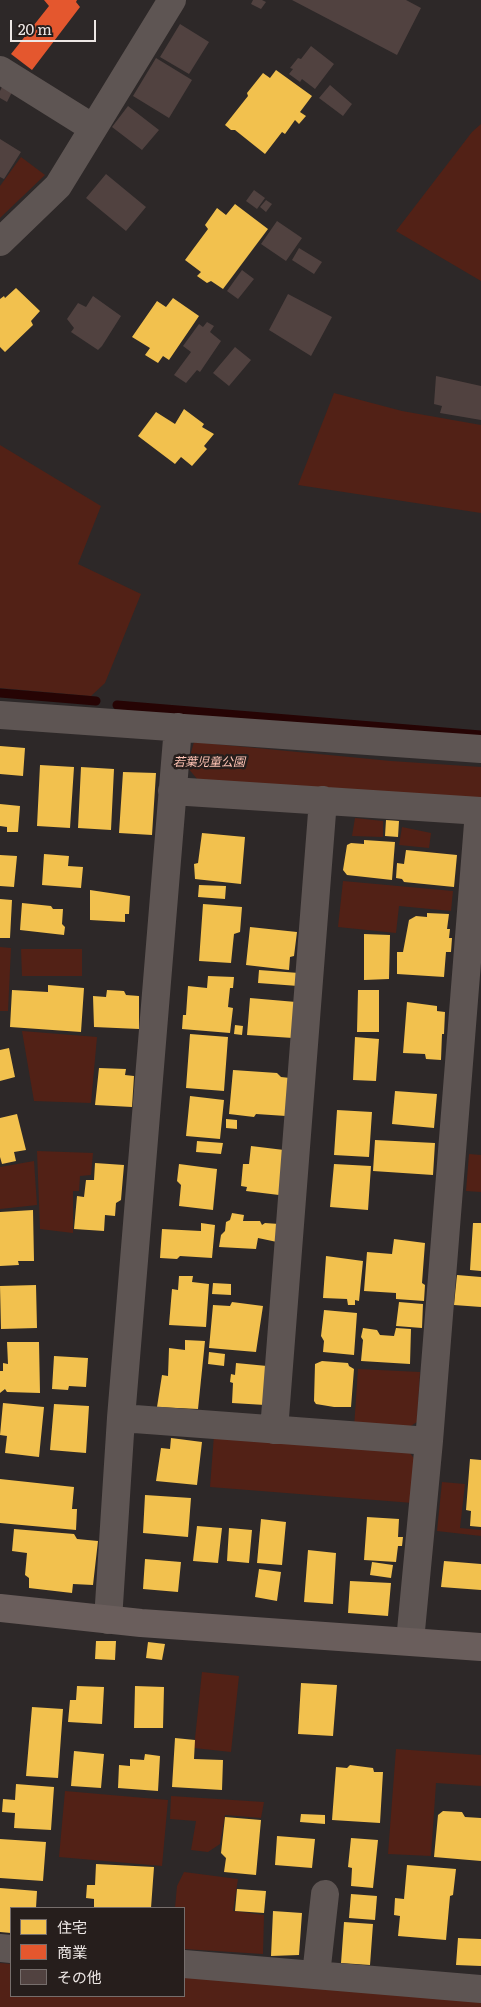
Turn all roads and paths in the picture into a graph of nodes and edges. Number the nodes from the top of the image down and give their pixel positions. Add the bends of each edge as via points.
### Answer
1 (172, 0) edge
2 (0, 70) edge
3 (93, 128) junction
4 (0, 242) edge
5 (0, 715) edge
6 (178, 728) junction
7 (481, 749) edge
8 (172, 791) junction
9 (323, 800) junction
10 (480, 811) edge
11 (121, 1418) junction
12 (274, 1430) junction
13 (428, 1441) junction
14 (0, 1608) edge
15 (108, 1620) junction
16 (410, 1641) junction
17 (481, 1647) edge
18 (325, 1894) dead end
19 (185, 1964) edge
20 (316, 1975) junction
21 (481, 1989) edge

1 - 3 street
2 - 3 street
3 - 4 street via 58,186
5 - 6 street
6 - 7 street
6 - 8 street
8 - 9 street
8 - 11 street
9 - 10 street
9 - 12 street
10 - 13 street
11 - 12 street
11 - 15 street
12 - 13 street
13 - 16 street
14 - 15 street
15 - 16 street
16 - 17 street
18 - 20 street
19 - 20 street
20 - 21 street

